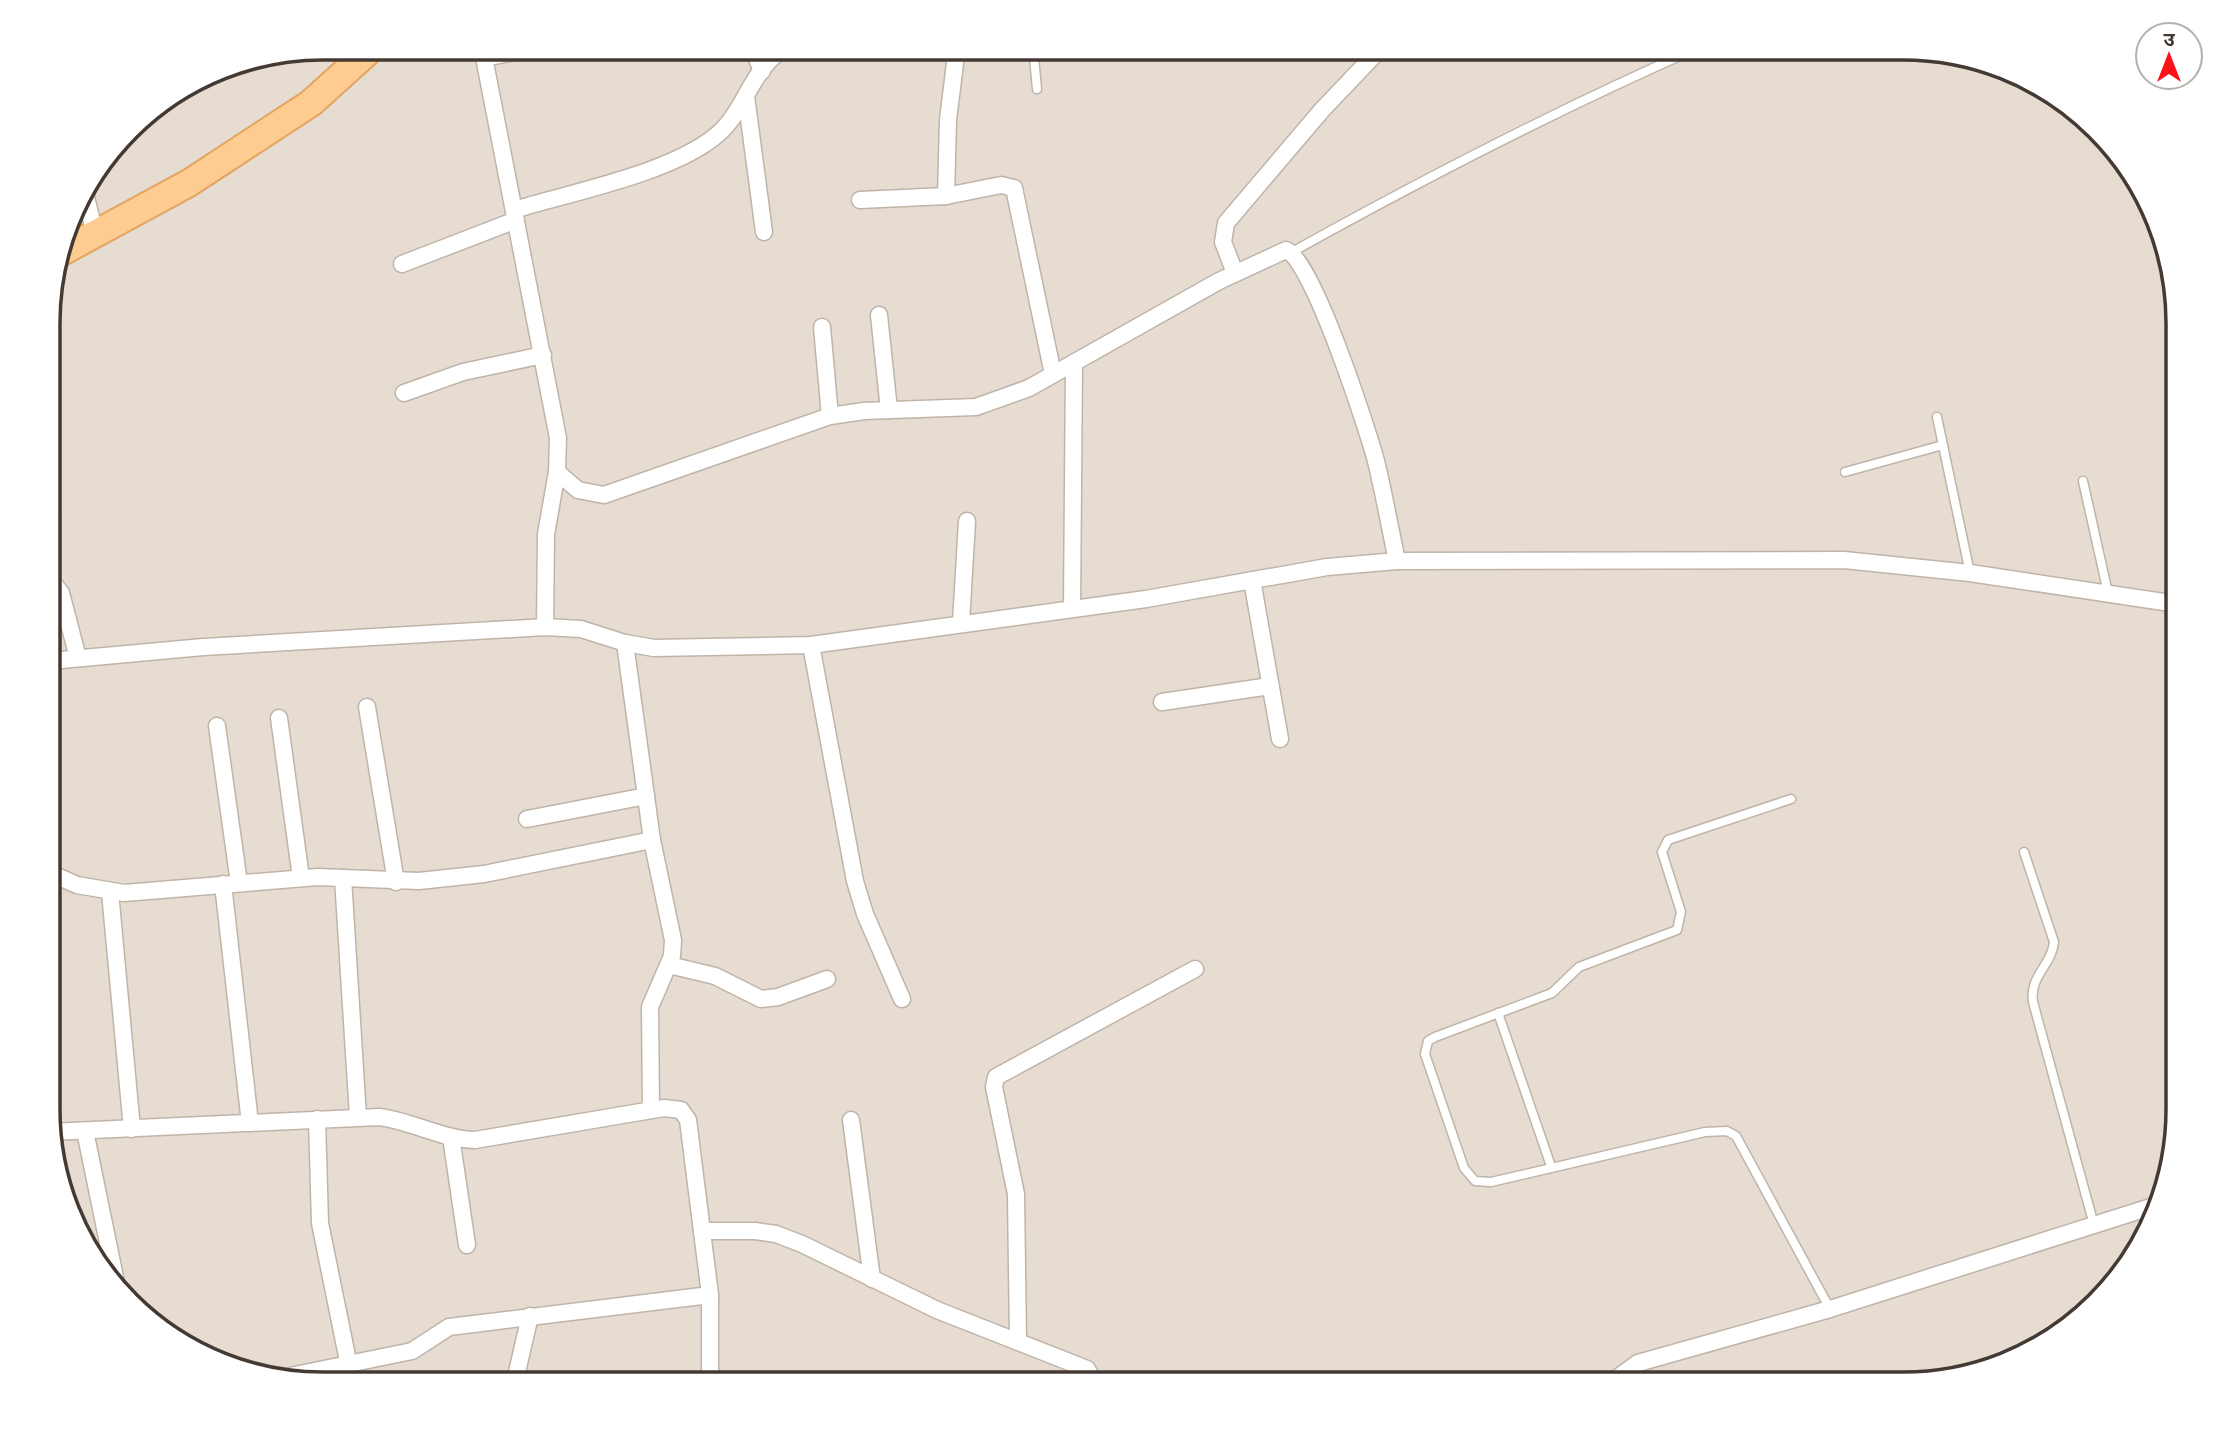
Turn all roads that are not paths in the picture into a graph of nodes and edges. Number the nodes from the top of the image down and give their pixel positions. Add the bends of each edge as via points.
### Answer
1 (359, 60) edge
2 (484, 60) edge
3 (757, 60) edge
4 (770, 60) edge
5 (956, 60) edge
6 (1034, 60) edge
7 (1370, 60) edge
8 (1671, 60) edge
9 (762, 71) junction
10 (1037, 89) dead end
11 (746, 96) junction
12 (946, 196) junction
13 (860, 200) dead end
14 (88, 205) edge
15 (515, 215) junction
16 (764, 232) dead end
17 (95, 234) junction
18 (70, 248) edge
19 (1292, 252) junction
20 (402, 264) dead end
21 (1235, 273) junction
22 (879, 315) dead end
23 (822, 327) dead end
24 (543, 355) junction
25 (1074, 363) junction
26 (1053, 374) junction
27 (404, 393) dead end
28 (889, 410) junction
29 (830, 416) junction
30 (1937, 417) dead end
31 (1943, 445) junction
32 (557, 472) junction
33 (1845, 472) dead end
34 (2083, 481) dead end
35 (967, 521) dead end
36 (1397, 561) junction
37 (1970, 573) junction
38 (1252, 580) junction
39 (60, 592) edge
40 (2108, 593) junction
41 (2166, 602) edge
42 (1072, 609) junction
43 (961, 624) junction
44 (545, 627) junction
45 (625, 643) junction
46 (811, 645) junction
47 (78, 658) junction
48 (60, 660) edge
49 (1270, 686) junction
50 (1162, 702) dead end
51 (367, 707) dead end
52 (279, 718) dead end
53 (217, 726) dead end
54 (1280, 739) dead end
55 (646, 796) junction
56 (1791, 799) dead end
57 (527, 819) dead end
58 (652, 840) junction
59 (2024, 852) dead end
60 (60, 878) edge
61 (301, 878) junction
62 (343, 878) junction
63 (396, 882) junction
64 (231, 883) junction
65 (110, 892) junction
66 (669, 965) junction
67 (1195, 969) dead end
68 (827, 979) dead end
69 (902, 999) dead end
70 (1498, 1013) junction
71 (651, 1110) junction
72 (358, 1117) junction
73 (317, 1119) junction
74 (851, 1120) dead end
75 (250, 1123) junction
76 (132, 1129) junction
77 (85, 1131) junction
78 (61, 1132) edge
79 (451, 1137) junction
80 (1551, 1166) junction
81 (2147, 1208) edge
82 (2094, 1225) junction
83 (702, 1231) junction
84 (467, 1245) dead end
85 (113, 1269) edge
86 (872, 1279) junction
87 (710, 1295) junction
88 (1830, 1309) junction
89 (530, 1316) junction
90 (1018, 1342) junction
91 (349, 1366) junction
92 (312, 1372) edge
93 (517, 1373) edge
94 (710, 1373) edge
95 (1089, 1373) edge
96 (1625, 1373) edge

1 - 17 main road via 311,103 189,183
2 - 15 street
3 - 9 street
4 - 9 street
5 - 12 street
6 - 10 lane
7 - 21 street via 1226,223 1223,242
8 - 19 lane via 1396,194
9 - 11 street
11 - 15 street via 719,133 674,159
11 - 16 street
12 - 13 street
12 - 26 street via 1001,185 1016,192
14 - 17 street
15 - 20 street
15 - 24 street
17 - 18 main road
19 - 21 street via 1279,251
19 - 36 street via 1326,317 1365,422
21 - 25 street
22 - 28 street
23 - 29 street
24 - 27 street via 463,372
24 - 32 street via 558,439
25 - 26 street
25 - 42 street
26 - 28 street via 976,407
28 - 29 street
29 - 32 street via 604,495 578,490
30 - 31 lane
31 - 33 lane
31 - 37 lane
32 - 44 street via 546,534
34 - 40 lane
35 - 43 street
36 - 37 street via 1844,560
36 - 38 street
37 - 40 street
38 - 42 street
38 - 49 street
39 - 47 street
40 - 41 street
42 - 43 street
43 - 46 street
44 - 45 street via 581,629
44 - 47 street
45 - 46 street via 680,649
45 - 55 street
46 - 69 street via 855,881
47 - 48 street
49 - 50 street
49 - 54 street
51 - 63 street
52 - 61 street
53 - 64 street
55 - 57 street
55 - 58 street
56 - 70 lane via 1668,840 1662,852 1681,912 1677,930 1579,967 1552,993
58 - 63 street via 484,874
58 - 66 street via 673,940
59 - 82 lane via 2054,942 2033,984 2033,1002
60 - 65 street
61 - 62 street
61 - 64 street
62 - 63 street
62 - 72 street
64 - 65 street
64 - 75 street
65 - 76 street
66 - 68 street via 715,976 761,999
66 - 71 street via 650,1007
67 - 90 street via 996,1077 994,1087 1016,1194
70 - 80 lane
70 - 80 lane via 1428,1041 1427,1062 1471,1179 1491,1182
71 - 79 street via 475,1140
71 - 83 street via 676,1108 688,1120
72 - 73 street
72 - 79 street via 395,1119
73 - 75 street
73 - 91 street via 320,1223
74 - 86 street
75 - 76 street
76 - 77 street
77 - 78 street
77 - 85 street
79 - 84 street
80 - 88 lane via 1727,1131 1743,1144
81 - 82 street
82 - 88 street
83 - 86 street via 776,1234
83 - 87 street
86 - 90 street
87 - 89 street
87 - 94 street
88 - 96 street via 1639,1363
89 - 91 street via 449,1327 412,1351
89 - 93 street
90 - 95 street
91 - 92 street

